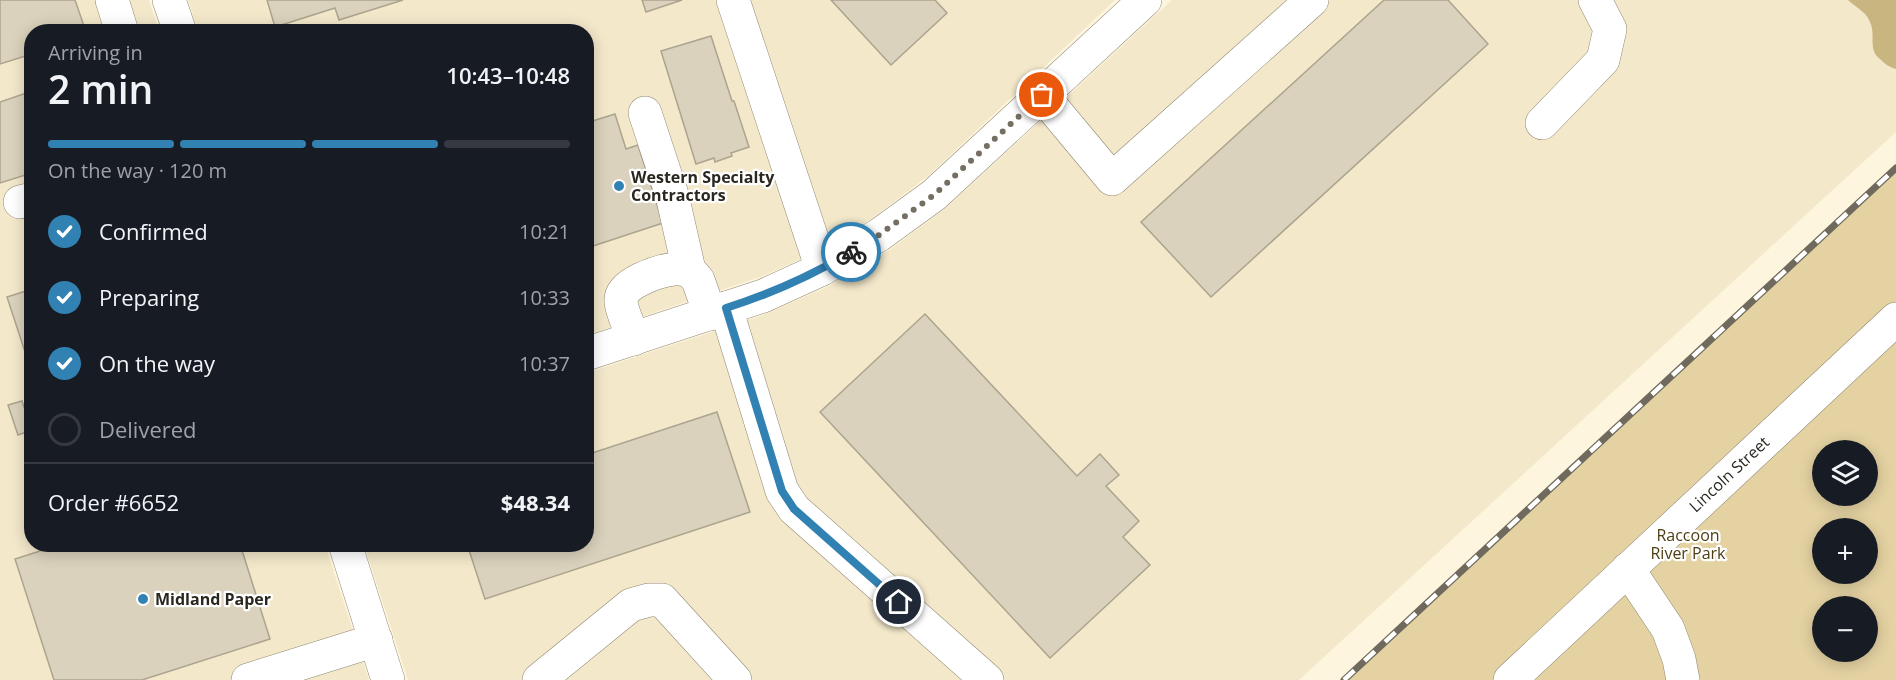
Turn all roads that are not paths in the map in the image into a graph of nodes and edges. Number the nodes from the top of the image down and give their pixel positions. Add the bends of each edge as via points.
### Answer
1 (112, 0) edge
2 (169, 0) edge
3 (733, 0) edge
4 (1145, 0) edge
5 (1312, 0) edge
6 (1595, 0) edge
7 (120, 24) edge
8 (177, 24) edge
9 (1042, 95) junction
10 (645, 112) dead end
11 (1542, 123) dead end
12 (822, 269) junction
13 (689, 270) junction
14 (718, 311) junction
15 (1896, 319) edge
16 (634, 339) junction
17 (594, 352) edge
18 (348, 552) edge
19 (1628, 569) junction
20 (376, 640) junction
21 (248, 680) edge
22 (388, 680) edge
23 (539, 680) edge
24 (735, 680) edge
25 (987, 680) edge
26 (1510, 680) edge
27 (1683, 680) edge

1 - 7 street
2 - 8 street
3 - 12 street
4 - 9 street
5 - 9 street via 1112,179
6 - 11 street via 1610,28 1603,60
9 - 12 street via 934,195 879,235
10 - 13 street via 672,195
12 - 14 street
13 - 14 street
13 - 16 street via 654,275 624,290 620,301
14 - 16 street
14 - 25 street via 782,491 794,509
15 - 19 street, Lincoln Street
16 - 17 street
18 - 20 street
19 - 26 street, Lincoln Street
19 - 27 street via 1668,629
20 - 21 street
20 - 22 street
23 - 24 street via 631,605 649,600 662,600

